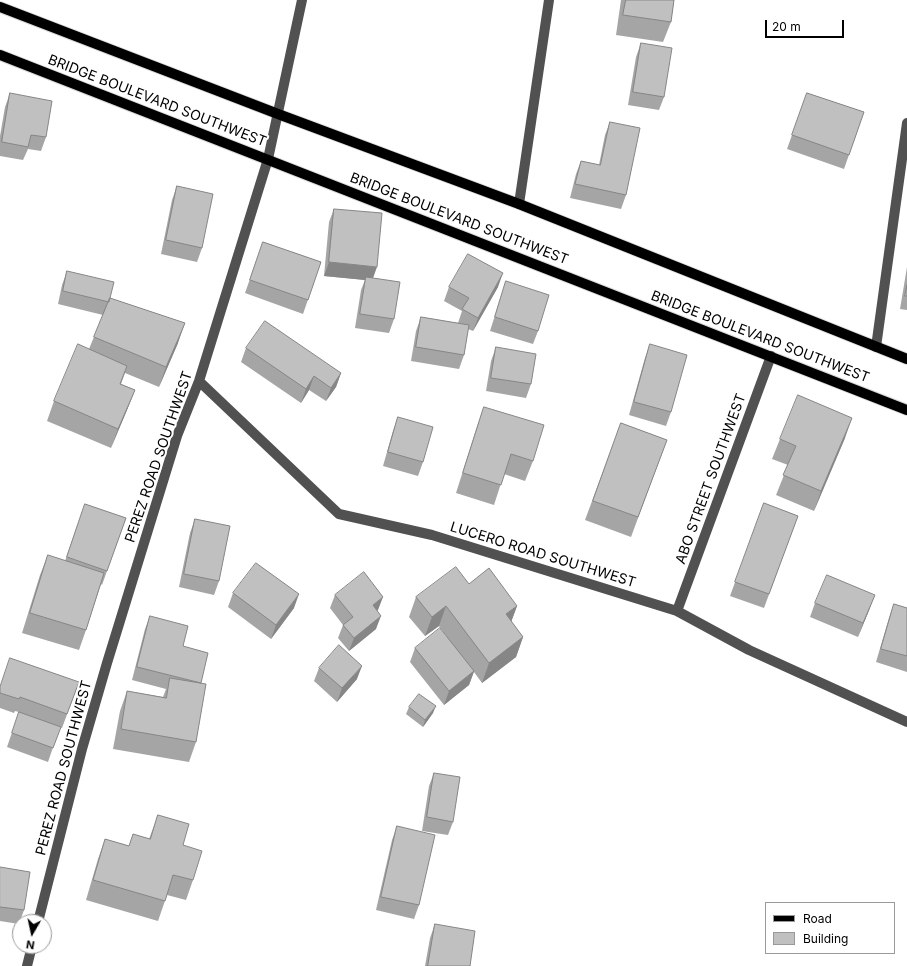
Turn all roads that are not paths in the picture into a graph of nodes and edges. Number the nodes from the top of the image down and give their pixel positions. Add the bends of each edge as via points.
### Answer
1 (302, 0) edge
2 (549, 0) edge
3 (0, 7) edge
4 (0, 54) edge
5 (278, 114) junction
6 (907, 122) edge
7 (268, 159) junction
8 (519, 204) junction
9 (876, 347) junction
10 (771, 356) junction
11 (907, 359) edge
12 (199, 381) junction
13 (907, 410) edge
14 (678, 611) junction
15 (907, 722) edge
16 (40, 914) edge
17 (30, 954) edge
18 (27, 966) edge

1 - 5 street, PEREZ ROAD SOUTHWEST
2 - 8 street
3 - 5 main road
4 - 7 main road, BRIDGE BOULEVARD SOUTHWEST
5 - 7 street, PEREZ ROAD SOUTHWEST
5 - 8 main road
6 - 9 street
7 - 10 main road, BRIDGE BOULEVARD SOUTHWEST
7 - 12 street, PEREZ ROAD SOUTHWEST
8 - 9 main road
9 - 11 main road
10 - 13 main road, BRIDGE BOULEVARD SOUTHWEST
10 - 14 street, ABO STREET SOUTHWEST
12 - 14 street, LUCERO ROAD SOUTHWEST via 339,514 432,535
12 - 16 street, PEREZ ROAD SOUTHWEST via 178,436 107,663
14 - 15 street, LUCERO ROAD SOUTHWEST via 749,650
17 - 18 street

